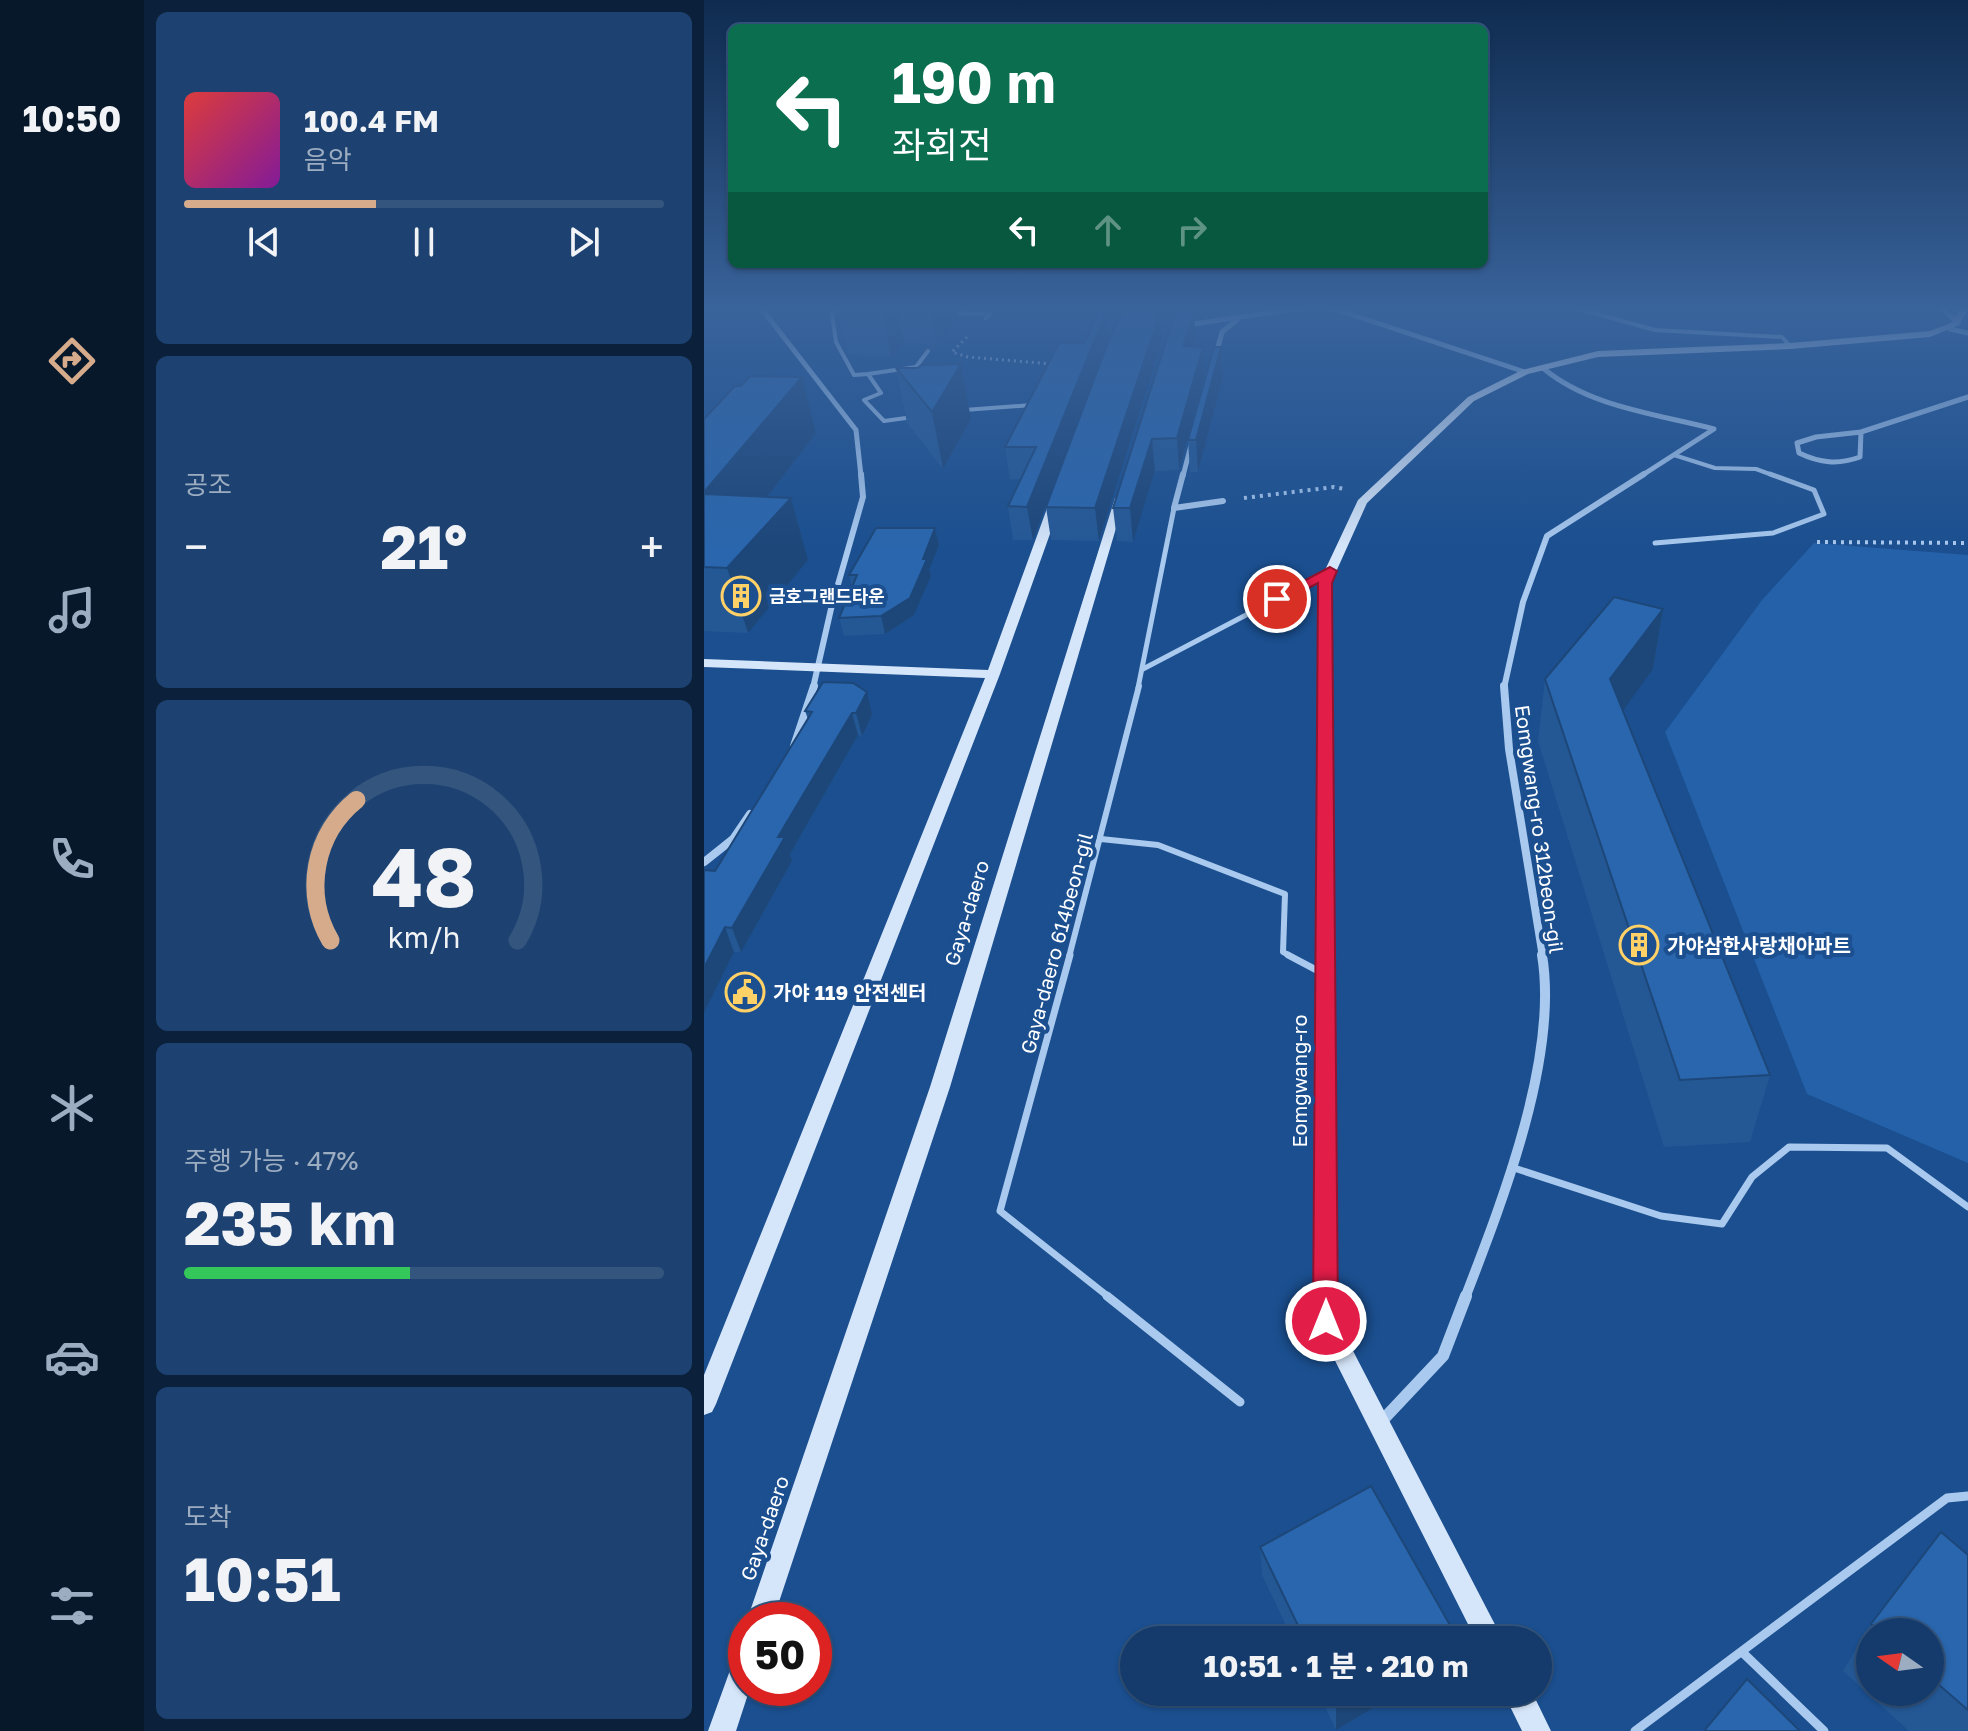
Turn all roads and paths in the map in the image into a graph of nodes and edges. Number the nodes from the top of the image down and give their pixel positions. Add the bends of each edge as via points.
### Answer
1 (824, 389) edge
2 (878, 389) edge
3 (1491, 389) edge
4 (1574, 389) edge
5 (1968, 397) edge
6 (1040, 405) edge
7 (961, 411) dead end
8 (915, 417) edge
9 (1861, 432) junction
10 (1193, 438) edge
11 (1674, 455) junction
12 (1127, 475) edge
13 (1062, 484) edge
14 (1370, 494) junction
15 (1223, 501) joint
16 (1174, 508) junction
17 (1807, 542) dead end
18 (1655, 543) dead end
19 (1968, 543) edge
20 (1330, 571) junction
21 (704, 663) edge
22 (818, 668) junction
23 (1143, 669) junction
24 (993, 674) junction
25 (791, 754) edge
26 (758, 802) edge
27 (1101, 839) junction
28 (704, 862) edge
29 (1325, 974) junction
30 (1511, 1167) junction
31 (1968, 1207) edge
32 (1240, 1402) dead end
33 (704, 1404) edge
34 (1379, 1424) junction
35 (1968, 1496) edge
36 (766, 1602) edge
37 (1483, 1626) edge
38 (1742, 1652) junction
39 (730, 1706) edge
40 (1524, 1706) edge
41 (722, 1731) edge
42 (1537, 1731) edge
43 (1635, 1731) edge
44 (1824, 1731) edge

1 - 22 street via 856,430 863,497
2 - 8 lane via 881,393 864,400 884,421
3 - 14 main road, Eomgwang-ro via 1471,399
4 - 11 street, Eomgwang-ro 312beon-gil via 1714,429
5 - 9 street
6 - 7 lane
9 - 9 street via 1860,457 1852,460 1824,463 1799,453 1797,443
10 - 16 street, Gaya-daero 614beon-gil
11 - 18 lane via 1715,468 1756,469 1814,490 1824,514 1773,533
11 - 30 street, Eomgwang-ro 312beon-gil via 1547,536 1523,602 1504,686 1509,749 1546,977 1537,1083
12 - 36 main road, Gaya-daero via 940,1087
13 - 24 main road
14 - 15 path via 1334,487
14 - 20 main road, Eomgwang-ro
15 - 16 street
16 - 23 lane, Gaya-daero 614beon-gil
17 - 19 path
20 - 23 lane
20 - 29 main road, Eomgwang-ro via 1325,583
21 - 22 main road
22 - 24 main road
22 - 25 street
23 - 27 lane, Gaya-daero 614beon-gil
24 - 33 main road
26 - 28 street via 733,839
27 - 29 lane via 1158,845 1285,894 1283,952
27 - 32 lane, Gaya-daero 614beon-gil via 1000,1211
29 - 34 main road, Eomgwang-ro via 1326,1321
30 - 31 lane via 1661,1216 1722,1224 1752,1177 1789,1147 1887,1148
30 - 34 street, Eomgwang-ro 312beon-gil via 1443,1356
34 - 37 main road, Eomgwang-ro
35 - 38 lane via 1947,1498
38 - 43 lane
38 - 44 lane
39 - 41 main road
40 - 42 main road

